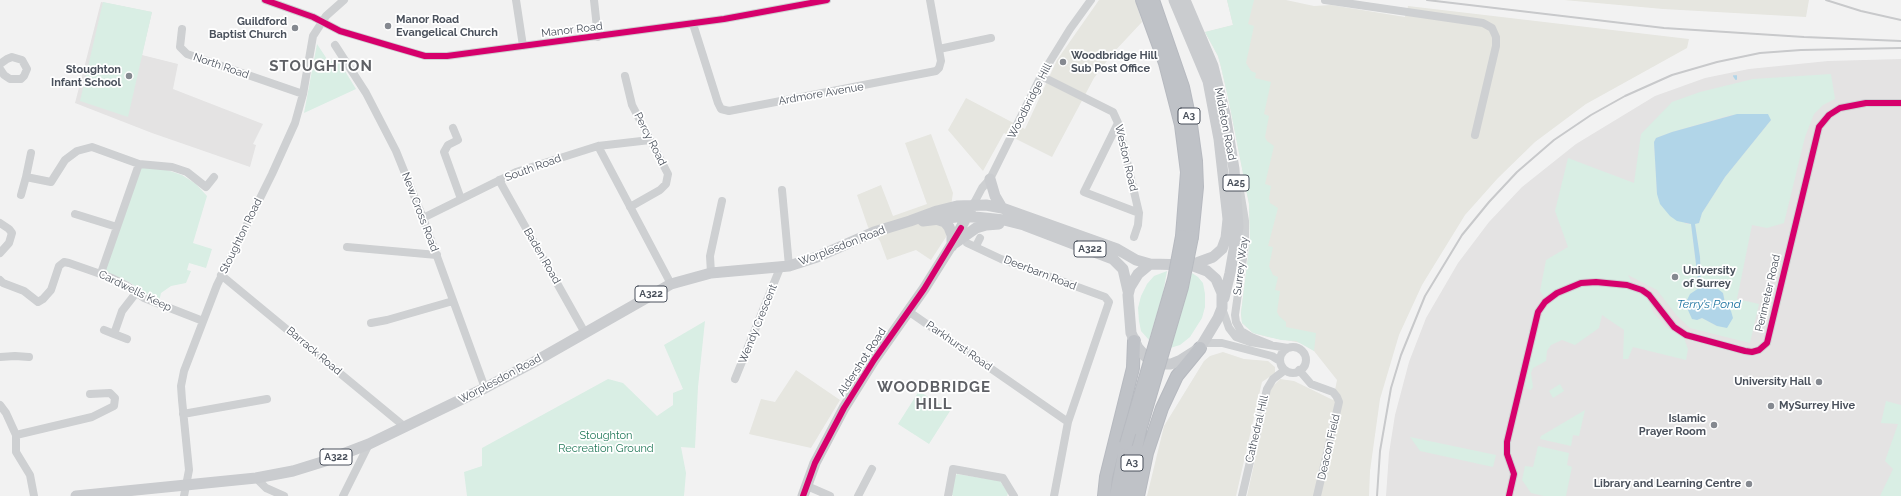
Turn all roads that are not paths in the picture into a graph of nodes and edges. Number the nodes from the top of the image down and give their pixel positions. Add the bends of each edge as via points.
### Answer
1 (265, 0) edge
2 (344, 0) edge
3 (516, 0) edge
4 (594, 0) edge
5 (827, 0) edge
6 (930, 0) edge
7 (1091, 0) edge
8 (1142, 0) edge
9 (1153, 0) edge
10 (1174, 0) edge
11 (1185, 0) edge
12 (1325, 0) edge
13 (790, 4) edge
14 (321, 22) junction
15 (693, 24) junction
16 (182, 29) dead end
17 (598, 37) junction
18 (991, 38) dead end
19 (335, 45) dead end
20 (523, 46) junction
21 (939, 49) junction
22 (0, 64) edge
23 (0, 69) edge
24 (625, 76) dead end
25 (1041, 76) junction
26 (303, 94) junction
27 (1901, 103) edge
28 (1118, 123) junction
29 (453, 128) dead end
30 (1475, 135) dead end
31 (650, 140) junction
32 (598, 146) junction
33 (31, 152) dead end
34 (139, 164) junction
35 (1234, 169) junction
36 (26, 176) junction
37 (214, 177) dead end
38 (990, 178) junction
39 (498, 180) junction
40 (782, 190) dead end
41 (21, 195) dead end
42 (461, 199) junction
43 (722, 201) dead end
44 (1226, 202) junction
45 (973, 205) junction
46 (630, 207) junction
47 (1002, 208) junction
48 (1139, 213) junction
49 (75, 214) dead end
50 (967, 216) junction
51 (423, 218) junction
52 (936, 219) junction
53 (910, 222) junction
54 (0, 223) edge
55 (1029, 226) junction
56 (117, 227) junction
57 (1134, 237) dead end
58 (1187, 237) junction
59 (980, 238) dead end
60 (967, 243) dead end
61 (952, 246) junction
62 (976, 246) junction
63 (347, 247) dead end
64 (1117, 249) junction
65 (0, 253) edge
66 (437, 255) junction
67 (1150, 264) junction
68 (1191, 265) junction
69 (785, 267) junction
70 (101, 273) junction
71 (712, 273) junction
72 (221, 275) junction
73 (0, 280) edge
74 (671, 284) junction
75 (136, 293) junction
76 (1128, 295) junction
77 (453, 301) junction
78 (1223, 304) junction
79 (908, 312) junction
80 (203, 321) junction
81 (371, 323) dead end
82 (104, 330) dead end
83 (585, 333) junction
84 (114, 334) junction
85 (127, 339) dead end
86 (1134, 341) junction
87 (1271, 345) junction
88 (1201, 346) junction
89 (1288, 348) junction
90 (0, 357) edge
91 (29, 357) dead end
92 (1280, 361) junction
93 (1285, 370) junction
94 (1299, 370) junction
95 (736, 379) dead end
96 (485, 388) junction
97 (90, 394) dead end
98 (266, 399) dead end
99 (0, 405) edge
100 (183, 414) junction
101 (1068, 422) junction
102 (405, 427) junction
103 (16, 435) junction
104 (369, 444) junction
105 (872, 470) dead end
106 (256, 478) junction
107 (186, 491) edge
108 (805, 491) edge
109 (34, 496) edge
110 (76, 496) edge
111 (284, 496) edge
112 (343, 496) edge
113 (830, 496) edge
114 (858, 496) edge
115 (948, 496) edge
116 (1014, 496) edge
117 (1054, 496) edge
118 (1104, 496) edge
119 (1116, 496) edge
120 (1126, 496) edge
121 (1138, 496) edge
122 (1242, 496) edge
123 (1317, 496) edge
124 (1509, 496) edge

1 - 14 street, Manor Road
2 - 14 street, Stoughton Road
3 - 20 street
4 - 17 street
5 - 13 street, Manor Road
6 - 21 street, Ardmore Avenue
7 - 25 street, Woodbridge Hill
8 - 58 highway, A3 via 1173,91 1184,140
9 - 58 highway, A3 via 1183,87 1191,125 1197,187
10 - 44 main road, Midleton Road / A25 via 1208,81 1219,139
11 - 35 main road, Midleton Road / A25 via 1213,66 1225,114
12 - 30 street via 1483,23 1492,28 1496,46
13 - 15 street, Manor Road
14 - 20 street, Manor Road via 425,56 447,56
14 - 26 street, Stoughton Road via 313,36
15 - 17 street, Manor Road
15 - 21 street, Ardmore Avenue via 718,103 721,109 729,111 929,74 939,68
16 - 26 street, North Road via 180,47 187,54
17 - 20 street, Manor Road
18 - 21 street
19 - 51 street, New Cross Road via 396,151
22 - 23 street via 12,57 22,60 27,69 24,76 10,79
24 - 31 street, Percy Road via 632,105
25 - 28 street, Weston Road via 1113,112
25 - 38 street, Woodbridge Hill
26 - 72 street, Stoughton Road via 289,138
27 - 124 street, Perimeter Road via 1866,103 1840,108 1829,114 1819,127 1767,343 1759,350 1745,351 1686,336 1674,327 1649,295 1627,285 1582,283 1557,293 1544,302 1538,312 1507,442 1507,454 1514,474
28 - 48 street, Weston Road
28 - 48 street via 1084,192
29 - 42 street via 458,140 448,145 444,152
31 - 32 street, South Road
31 - 46 street, Percy Road via 668,174 666,184
32 - 39 street, South Road
32 - 46 street
33 - 36 street
34 - 36 street via 92,146 77,151 65,160 51,182
34 - 37 street via 172,167 187,172 206,187
34 - 56 street
35 - 78 main road, Midleton Road / A25 via 1238,227
35 - 87 street, Surrey Way via 1245,221 1245,244 1236,322 1241,330 1251,337
36 - 41 street
38 - 45 street, Woodbridge Hill
38 - 47 main road via 995,196
39 - 42 street, South Road
39 - 83 street, Baden Road
40 - 69 street
42 - 51 street, South Road
43 - 71 street via 710,256
44 - 64 main road via 1220,238 1213,248 1203,255 1146,256
44 - 68 main road, Midleton Road / A25 via 1228,224 1224,246 1213,258
45 - 47 main road, Worplesdon Road
45 - 50 main road
45 - 53 main road, Worplesdon Road via 937,210
46 - 74 street
47 - 64 main road, Worplesdon Road
48 - 57 street, Weston Road
49 - 56 street
50 - 52 main road, Worplesdon Road
50 - 55 main road, Worplesdon Road
50 - 61 main road
51 - 66 street, New Cross Road
52 - 53 main road, Worplesdon Road
52 - 61 main road via 945,222 949,227
53 - 69 main road, Worplesdon Road / A322 via 874,232 822,255
54 - 65 street via 12,233 9,243
55 - 61 main road via 982,226
55 - 76 main road, Worplesdon Road / A322 via 1113,259 1123,269
56 - 70 street
58 - 119 highway, A3, bridge via 1126,444
58 - 120 highway, A3, bridge via 1182,287 1140,430
59 - 62 street
60 - 62 street, Deerbarn Road
61 - 79 main road, Aldershot Road
62 - 101 street, Deerbarn Road via 1001,259 1105,297 1109,302
63 - 66 street
64 - 67 main road, Worplesdon Road via 1132,259
66 - 77 street, New Cross Road
67 - 68 main road
67 - 76 main road via 1134,278
68 - 78 main road via 1207,271 1216,280 1220,286
69 - 71 main road, Worplesdon Road / A322
69 - 95 street, Wendy Crescent
70 - 73 street, Cardwells Keep via 64,262 59,266 51,290 38,302 24,291
70 - 75 street, Cardwells Keep
71 - 74 main road, Worplesdon Road / A322
72 - 80 street, Stoughton Road
72 - 102 street, Barrack Road
74 - 83 main road, Worplesdon Road / A322
75 - 80 street, Cardwells Keep
75 - 84 street via 122,310
76 - 86 main road
77 - 81 street
77 - 96 street, New Cross Road
78 - 87 street, Surrey Way via 1230,332 1250,342
78 - 88 main road via 1213,328
79 - 101 street, Parkhurst Road
79 - 108 main road, Aldershot Road via 871,365 839,418 815,463
80 - 100 street, Stoughton Road via 181,386
82 - 84 street
83 - 96 main road, Worplesdon Road / A322
84 - 85 street
86 - 88 main road via 1146,357 1161,364 1178,361
86 - 118 highway via 1133,368 1106,477
87 - 89 street, Surrey Way
88 - 92 street via 1222,343 1272,356
88 - 121 highway via 1177,376 1162,408 1147,453
89 - 92 street via 1283,352
89 - 94 street via 1296,347 1303,352 1304,364
90 - 91 street
92 - 93 street
93 - 94 street
93 - 122 street, Cathedral Hill via 1273,379 1267,389
94 - 123 street, Deacon Field via 1311,384 1333,392 1339,402
96 - 102 main road, Worplesdon Road / A322
97 - 103 street via 110,393 115,398 114,406 92,417
98 - 100 street
99 - 103 street
100 - 107 street, Stoughton Road via 189,470
101 - 117 street
102 - 104 main road, Worplesdon Road / A322
103 - 109 street via 16,452 30,475
104 - 106 main road, Worplesdon Road / A322 via 293,471
104 - 112 street
105 - 114 street
106 - 107 main road, Worplesdon Road / A322
106 - 111 street via 266,488
107 - 110 main road, Worplesdon Road / A322
108 - 113 street
115 - 116 street via 953,469 1003,478

